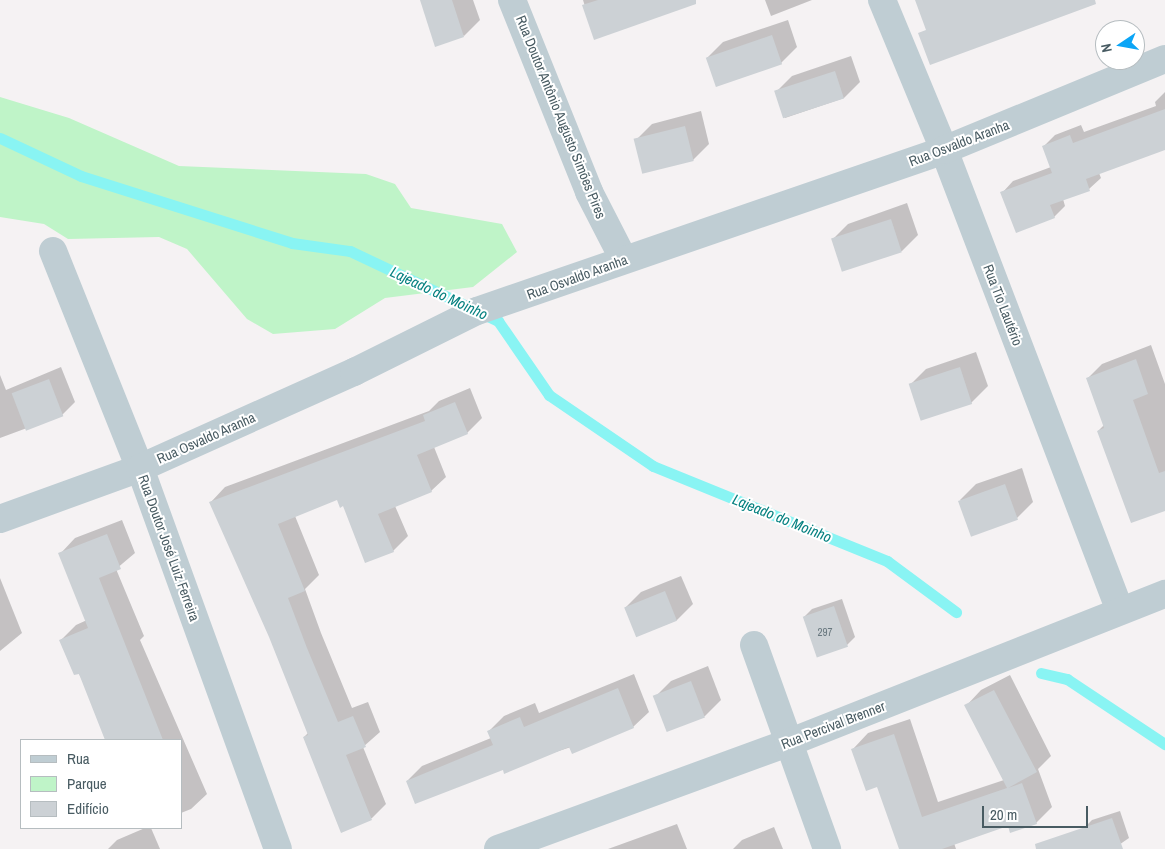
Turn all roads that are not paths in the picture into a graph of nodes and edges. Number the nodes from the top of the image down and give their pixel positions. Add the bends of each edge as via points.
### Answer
1 (512, 0) edge
2 (882, 0) edge
3 (1165, 60) edge
4 (944, 150) junction
5 (53, 251) dead end
6 (624, 260) junction
7 (140, 468) junction
8 (0, 519) edge
9 (1165, 594) edge
10 (1120, 611) junction
11 (754, 644) dead end
12 (788, 743) junction
13 (278, 849) edge
14 (498, 849) edge
15 (827, 849) edge

1 - 6 street, Rua Doutor Antônio Augusto Simões Pires via 588,192
2 - 4 street, Rua Tio Lautério
3 - 4 street, Rua Osvaldo Aranha
4 - 6 street, Rua Osvaldo Aranha
4 - 10 street, Rua Tio Lautério
5 - 7 street, Rua Doutor José Luiz Ferreira
6 - 7 street, Rua Osvaldo Aranha via 476,311 354,372
7 - 8 street, Rua Osvaldo Aranha
7 - 13 street, Rua Doutor José Luiz Ferreira
9 - 10 street, Rua Percival Brenner
10 - 12 street, Rua Percival Brenner
11 - 12 street
12 - 14 street, Rua Percival Brenner
12 - 15 street

